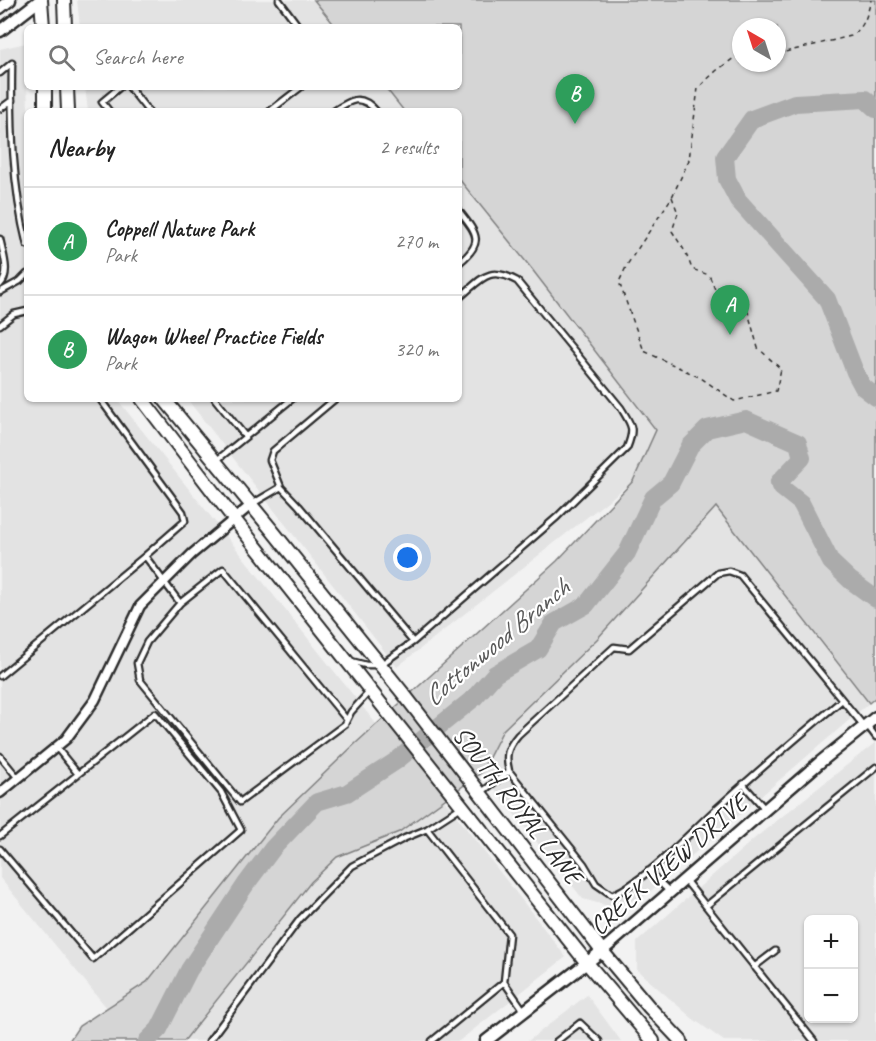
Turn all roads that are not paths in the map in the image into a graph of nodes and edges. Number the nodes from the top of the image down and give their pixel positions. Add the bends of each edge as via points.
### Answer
1 (10, 0) edge
2 (40, 0) edge
3 (64, 0) edge
4 (279, 0) edge
5 (0, 8) edge
6 (43, 24) edge
7 (65, 24) edge
8 (298, 24) edge
9 (0, 31) edge
10 (0, 73) edge
11 (45, 90) edge
12 (67, 90) edge
13 (116, 90) edge
14 (131, 90) edge
15 (297, 90) edge
16 (12, 100) junction
17 (45, 108) edge
18 (68, 108) edge
19 (107, 108) edge
20 (146, 108) edge
21 (274, 108) edge
22 (338, 108) edge
23 (372, 108) edge
24 (0, 109) edge
25 (462, 215) edge
26 (24, 232) edge
27 (0, 239) edge
28 (462, 260) edge
29 (24, 277) edge
30 (0, 285) edge
31 (0, 292) edge
32 (462, 296) edge
33 (24, 311) edge
34 (0, 325) edge
35 (102, 402) edge
36 (144, 402) edge
37 (166, 402) edge
38 (217, 402) edge
39 (288, 402) edge
40 (331, 402) edge
41 (245, 436) junction
42 (215, 462) junction
43 (281, 487) junction
44 (251, 505) junction
45 (234, 519) junction
46 (145, 556) junction
47 (165, 580) junction
48 (180, 603) junction
49 (413, 642) junction
50 (345, 659) junction
51 (380, 665) junction
52 (0, 676) edge
53 (370, 691) junction
54 (842, 700) junction
55 (876, 717) edge
56 (347, 720) junction
57 (866, 726) junction
58 (876, 737) edge
59 (56, 747) junction
60 (0, 756) edge
61 (876, 767) edge
62 (509, 771) junction
63 (78, 774) junction
64 (18, 778) junction
65 (743, 784) junction
66 (0, 793) edge
67 (480, 794) junction
68 (462, 806) junction
69 (765, 810) junction
70 (505, 825) junction
71 (427, 829) junction
72 (0, 836) edge
73 (0, 849) edge
74 (648, 871) junction
75 (685, 880) junction
76 (671, 893) junction
77 (706, 906) junction
78 (602, 951) junction
79 (775, 951) dead end
80 (587, 963) junction
81 (754, 968) junction
82 (504, 982) junction
83 (525, 1012) junction
84 (209, 1041) edge
85 (432, 1041) edge
86 (486, 1041) edge
87 (557, 1041) edge
88 (599, 1041) edge
89 (653, 1041) edge
90 (681, 1041) edge
91 (814, 1041) edge

1 - 5 street
2 - 6 main road
2 - 9 street
3 - 7 main road
4 - 8 lane
10 - 16 lane via 12,63
11 - 17 main road
12 - 18 main road
13 - 19 lane via 102,102
14 - 20 lane
15 - 21 lane
16 - 24 lane
16 - 26 lane via 14,169
22 - 23 lane via 350,100 361,100
25 - 28 lane via 476,239 474,249
27 - 30 lane via 6,273
29 - 31 lane
32 - 49 lane via 495,273 517,281 621,408 633,433 627,448 557,517
33 - 34 lane
35 - 46 lane via 183,512 185,521
36 - 45 main road, SOUTH ROYAL LANE
37 - 42 main road, SOUTH ROYAL LANE
38 - 41 lane
39 - 41 lane
40 - 43 lane via 273,451 270,460
41 - 42 lane
42 - 44 main road, SOUTH ROYAL LANE
43 - 44 lane
43 - 49 lane
44 - 45 street
44 - 51 main road, SOUTH ROYAL LANE
45 - 47 street
45 - 50 main road, SOUTH ROYAL LANE
46 - 47 lane
46 - 52 lane
47 - 48 lane
47 - 59 street via 140,606 95,700
48 - 56 lane via 223,569
48 - 56 lane via 147,642 137,663 140,680 240,802
49 - 51 lane
50 - 51 lane
50 - 53 main road, SOUTH ROYAL LANE
51 - 67 main road, SOUTH ROYAL LANE
53 - 56 lane
53 - 68 main road, SOUTH ROYAL LANE
54 - 57 lane
54 - 62 lane via 740,575 718,573 629,649 614,647 518,735 508,746
54 - 65 lane
55 - 57 street, CREEK VIEW DRIVE
57 - 58 lane
57 - 69 street, CREEK VIEW DRIVE
59 - 63 lane
59 - 64 street
60 - 64 lane
61 - 77 lane
62 - 67 lane
62 - 74 lane via 596,884 612,895 625,890
63 - 72 lane
63 - 73 lane via 155,712 221,792 241,830 93,959
64 - 66 street
65 - 69 lane
65 - 74 lane
67 - 70 main road, SOUTH ROYAL LANE
68 - 70 main road via 486,809
68 - 71 lane
68 - 80 main road, SOUTH ROYAL LANE
69 - 75 street, CREEK VIEW DRIVE
70 - 78 main road, SOUTH ROYAL LANE
71 - 82 lane via 509,934
71 - 84 lane via 352,866 300,919
74 - 76 lane
75 - 76 street, CREEK VIEW DRIVE
75 - 77 lane
76 - 78 street, CREEK VIEW DRIVE
77 - 81 lane
78 - 80 street, CREEK VIEW DRIVE
78 - 90 main road, SOUTH ROYAL LANE
79 - 81 lane
80 - 83 street, CREEK VIEW DRIVE
80 - 89 main road, SOUTH ROYAL LANE
81 - 91 lane
82 - 83 lane
82 - 85 lane
83 - 86 street, CREEK VIEW DRIVE
87 - 88 lane via 580,1023

